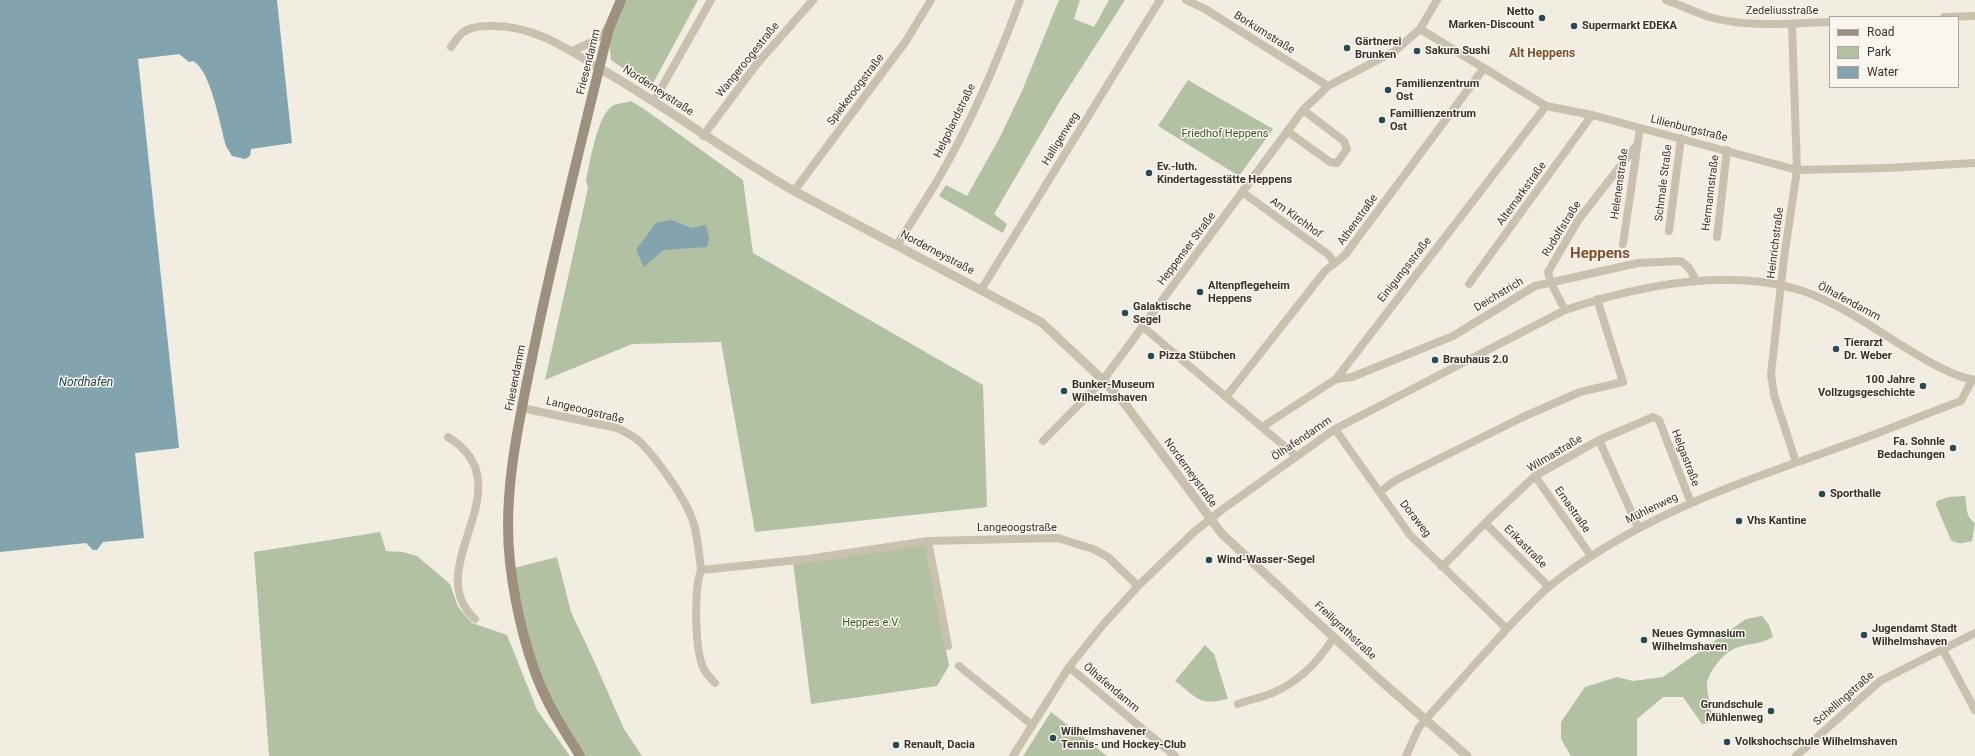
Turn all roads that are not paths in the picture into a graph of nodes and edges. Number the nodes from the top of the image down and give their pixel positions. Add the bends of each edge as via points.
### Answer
1 (621, 0) edge
2 (711, 0) edge
3 (813, 0) edge
4 (932, 0) edge
5 (1020, 0) edge
6 (1160, 0) edge
7 (1186, 0) edge
8 (1437, 0) edge
9 (1666, 0) edge
10 (1975, 16) edge
11 (1959, 17) edge
12 (1829, 22) edge
13 (1792, 24) junction
14 (609, 28) junction
15 (1420, 29) junction
16 (451, 47) dead end
17 (572, 51) junction
18 (599, 68) junction
19 (1484, 68) junction
20 (1328, 86) junction
21 (654, 101) junction
22 (1546, 106) junction
23 (1303, 110) junction
24 (1592, 115) junction
25 (1640, 128) junction
26 (1287, 131) junction
27 (704, 136) junction
28 (1681, 138) junction
29 (1636, 146) junction
30 (1727, 150) junction
31 (1975, 163) edge
32 (1798, 170) junction
33 (794, 191) junction
34 (1242, 192) junction
35 (1669, 231) dead end
36 (1717, 238) dead end
37 (1623, 244) dead end
38 (897, 245) junction
39 (1334, 263) junction
40 (1696, 280) junction
41 (1551, 283) junction
42 (1469, 284) dead end
43 (1782, 286) junction
44 (981, 290) junction
45 (1597, 299) junction
46 (1565, 310) junction
47 (1142, 326) junction
48 (1961, 376) joint
49 (1336, 378) junction
50 (1103, 380) junction
51 (1973, 380) edge
52 (1226, 397) junction
53 (522, 408) junction
54 (1659, 420) joint
55 (1262, 427) junction
56 (1335, 429) junction
57 (448, 437) dead end
58 (1599, 440) junction
59 (1043, 441) dead end
60 (1296, 456) junction
61 (1796, 462) junction
62 (1535, 476) junction
63 (1381, 492) junction
64 (1691, 503) junction
65 (1210, 520) junction
66 (1485, 522) junction
67 (1638, 527) junction
68 (928, 541) junction
69 (1591, 556) junction
70 (1442, 567) junction
71 (701, 570) junction
72 (1138, 586) junction
73 (1549, 587) junction
74 (475, 619) dead end
75 (1507, 629) junction
76 (1975, 633) edge
77 (1334, 637) junction
78 (948, 646) dead end
79 (1943, 650) junction
80 (959, 666) dead end
81 (1069, 667) junction
82 (715, 683) dead end
83 (1238, 704) dead end
84 (1975, 710) edge
85 (1426, 719) junction
86 (1032, 725) junction
87 (580, 756) edge
88 (1013, 756) edge
89 (1175, 756) edge
90 (1406, 756) edge
91 (1467, 756) edge
92 (1796, 756) edge

1 - 14 main road, Friesendamm
2 - 21 street
3 - 27 street, Wangeroogestraße via 756,65
4 - 33 street, Spiekeroogstraße via 906,41
5 - 38 street, Helgolandstraße via 969,121 936,182
6 - 44 street, Halligenweg
7 - 20 street, Borkumstraße via 1205,9
8 - 15 street, Heppenser Straße
9 - 13 street, Zedeliusstraße via 1710,17 1740,22
10 - 11 street
12 - 13 street, Zedeliusstraße
13 - 32 street, Heinrichstraße
14 - 17 street via 592,42
14 - 18 main road, Friesendamm
15 - 19 street, Lilienburgstraße
15 - 20 street, Heppenser Straße via 1395,51
16 - 17 street via 466,30 494,26 534,33
17 - 18 street
18 - 21 street, Norderneystraße
18 - 53 main road, Friesendamm via 549,276
19 - 22 street, Lilienburgstraße
19 - 39 street, Athenstraße via 1346,255
20 - 23 street, Heppenser Straße
21 - 27 street, Norderneystraße
22 - 24 street, Lilienburgstraße
22 - 49 street, Einigungsstraße
23 - 26 street, Heppenser Straße
23 - 26 street via 1344,141 1347,149 1337,162 1330,162
24 - 25 street, Lilienburgstraße
24 - 42 street, Altemarkstraße
25 - 28 street, Lilienburgstraße
25 - 29 street, Helenenstraße
26 - 34 street, Heppenser Straße
27 - 33 street, Norderneystraße
28 - 30 street, Lilienburgstraße
28 - 35 street, Schmale Straße
29 - 37 street, Helenenstraße
29 - 41 street, Rudolfstraße via 1579,219 1548,272
30 - 32 street, Lilienburgstraße
30 - 36 street, Hermannstraße
31 - 32 street, Lilienburgstraße
32 - 43 street, Heinrichstraße
33 - 38 street, Norderneystraße
34 - 39 street, Am Kirchhof via 1329,255
34 - 47 street, Heppenser Straße
38 - 44 street, Norderneystraße
39 - 52 street, Athenstraße
40 - 41 street, Deichstrich via 1690,268 1681,261 1638,263
40 - 43 street, Ölhafendamm via 1726,280
40 - 45 street, Ölhafendamm
41 - 46 street
41 - 49 street, Deichstrich via 1535,286 1453,336 1352,377
43 - 48 street, Ölhafendamm via 1801,290 1830,302 1926,359
43 - 61 street, Heinrichstraße via 1771,374 1774,395
44 - 50 street, Norderneystraße via 1041,322
45 - 46 street, Ölhafendamm
45 - 63 street via 1623,382 1580,392 1523,417 1396,480
46 - 56 street, Ölhafendamm
47 - 50 street, Heppenser Straße
47 - 52 street
48 - 51 street, Mühlenweg
49 - 55 street, Einigungsstraße
50 - 59 street, Heppenser Straße
50 - 65 street, Norderneystraße via 1146,431
51 - 61 street, Mühlenweg via 1961,400
52 - 55 street
53 - 71 street, Langeoogstraße via 617,428 641,443 663,470 687,508 696,534
53 - 87 main road, Friesendamm via 511,491 510,564 525,642 548,704
54 - 58 street, Wilmastraße via 1653,417
54 - 64 street, Helgastraße
55 - 60 street
56 - 60 street, Ölhafendamm
56 - 63 street, Doraweg
57 - 74 street via 465,451 472,462 478,483 477,505 459,562 457,578 463,605
58 - 62 street, Wilmastraße
58 - 67 street
60 - 65 street, Ölhafendamm
61 - 64 street, Mühlenweg
62 - 66 street, Wilmastraße
62 - 69 street, Ernastraße
63 - 70 street, Doraweg via 1410,535
64 - 67 street, Mühlenweg
65 - 72 street, Ölhafendamm
65 - 77 street, Freiligrathstraße
66 - 70 street, Wilmastraße
66 - 73 street, Erikastraße
67 - 69 street, Mühlenweg
68 - 71 street, Langeoogstraße
68 - 72 street, Langeoogstraße via 1058,538 1108,557
68 - 78 street
69 - 73 street, Mühlenweg
70 - 75 street, Doraweg
71 - 82 street, Langeoogstraße via 697,582 696,629 703,666
72 - 81 street, Ölhafendamm
73 - 75 street, Mühlenweg
75 - 85 street, Mühlenweg
76 - 79 street, Schellingstraße
77 - 83 street via 1304,674 1271,694
77 - 85 street, Freiligrathstraße
79 - 84 street
79 - 92 street, Schellingstraße via 1880,681
80 - 86 street
81 - 86 street, Ölhafendamm
81 - 89 street, Ölhafendamm
85 - 90 street, Mühlenweg via 1418,729
85 - 91 street, Freiligrathstraße
86 - 88 street, Ölhafendamm

